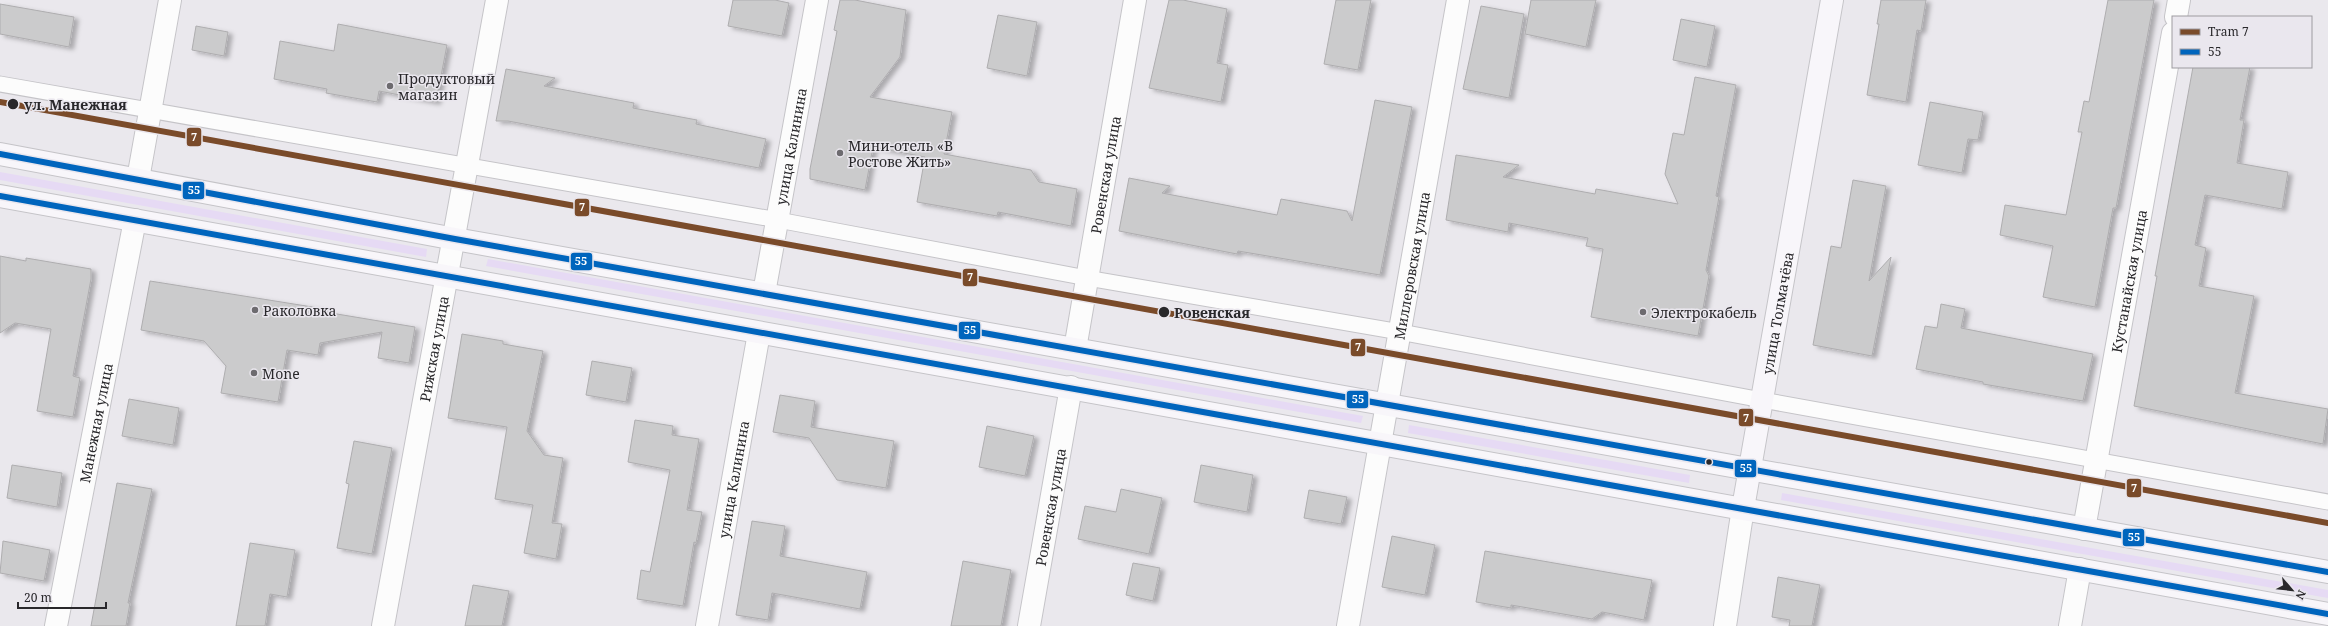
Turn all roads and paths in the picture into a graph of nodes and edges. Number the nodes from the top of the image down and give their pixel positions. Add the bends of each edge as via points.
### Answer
1 (170, 0) edge
2 (497, 0) edge
3 (817, 0) edge
4 (1135, 0) edge
5 (1458, 0) edge
6 (1832, 0) edge
7 (2179, 0) edge
8 (2176, 16) edge
9 (2172, 39) edge
10 (0, 84) edge
11 (150, 111) junction
12 (0, 154) edge
13 (468, 165) junction
14 (138, 179) junction
15 (0, 196) edge
16 (135, 220) junction
17 (778, 220) junction
18 (455, 239) junction
19 (448, 277) junction
20 (1087, 278) junction
21 (764, 293) junction
22 (1400, 332) junction
23 (759, 333) junction
24 (1075, 349) junction
25 (1071, 387) junction
26 (1762, 400) junction
27 (1387, 405) junction
28 (1380, 444) junction
29 (2096, 461) junction
30 (1750, 469) junction
31 (2328, 502) edge
32 (1743, 508) junction
33 (2084, 529) junction
34 (2080, 569) junction
35 (2328, 572) edge
36 (2328, 614) edge
37 (56, 626) edge
38 (383, 626) edge
39 (708, 626) edge
40 (1029, 626) edge
41 (1348, 626) edge
42 (1725, 626) edge
43 (2070, 626) edge

1 - 11 street
2 - 13 street, Рижская улица
3 - 17 street, улица Калинина
4 - 20 street, Ровенская улица
5 - 22 street, Миллеровская улица
6 - 26 main road, улица Толмачёва
7 - 8 street
9 - 29 street, Кустанайская улица
10 - 11 lane
11 - 13 lane
11 - 14 street
12 - 14 main road
13 - 17 lane
13 - 18 street, Рижская улица
14 - 18 main road
15 - 16 main road
16 - 19 main road
16 - 37 street, Манежная улица
17 - 20 lane
17 - 21 street, улица Калинина
18 - 19 street, Рижская улица
18 - 21 main road
19 - 23 main road
19 - 38 street, Рижская улица
20 - 22 lane
20 - 24 street, Ровенская улица
21 - 24 main road
22 - 26 lane
22 - 27 street, Миллеровская улица
23 - 25 main road
23 - 39 street, улица Калинина
24 - 27 main road
25 - 28 main road
25 - 40 street, Ровенская улица
26 - 29 lane
26 - 30 main road, улица Толмачёва
27 - 28 street, Миллеровская улица
27 - 30 main road
28 - 32 main road
28 - 41 street, Миллеровская улица
29 - 31 lane
29 - 33 street, Кустанайская улица
30 - 32 main road, улица Толмачёва
30 - 33 main road
32 - 34 main road
32 - 42 street, улица Толмачёва
33 - 35 main road
34 - 36 main road
34 - 43 street

